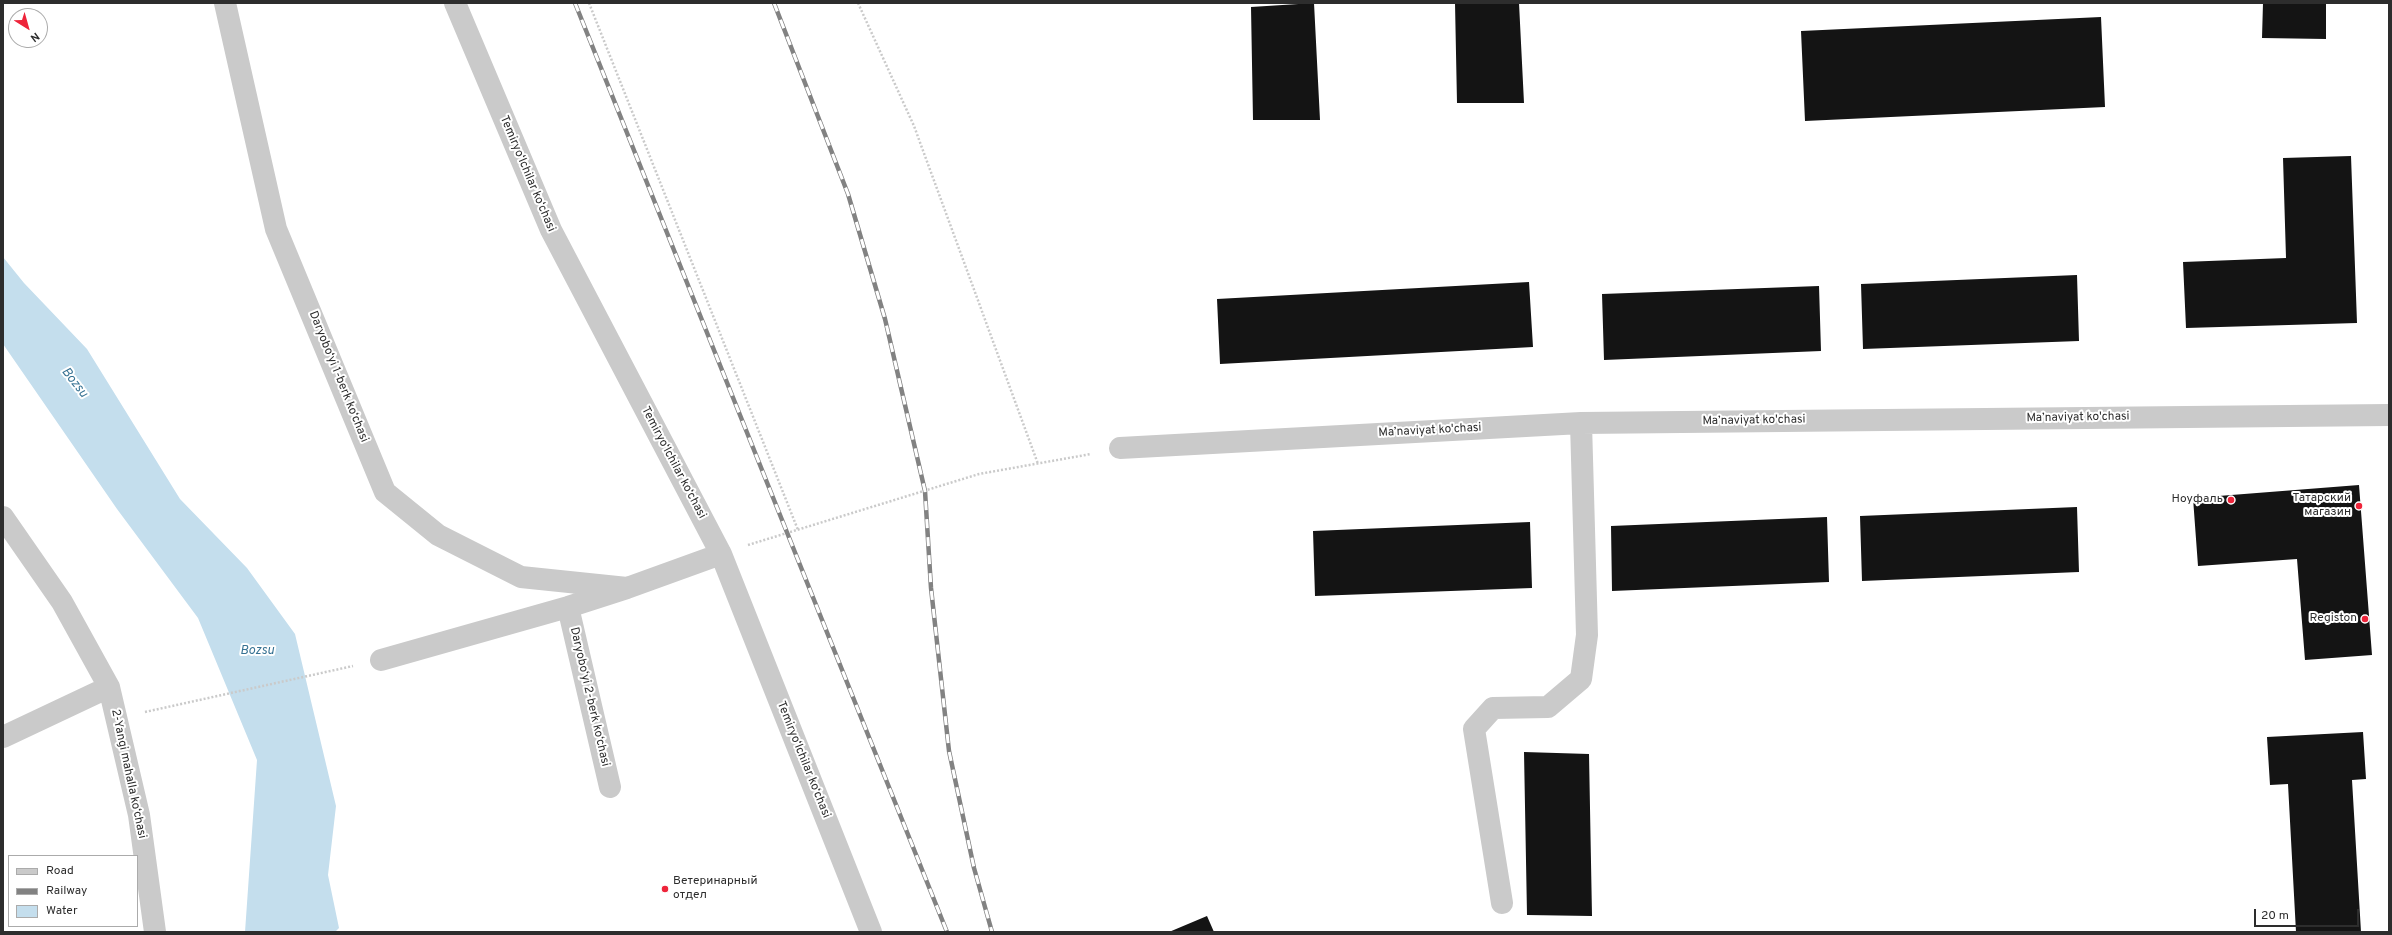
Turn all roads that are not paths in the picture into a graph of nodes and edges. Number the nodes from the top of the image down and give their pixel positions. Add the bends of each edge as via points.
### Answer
1 (225, 3) edge
2 (455, 3) edge
3 (2389, 415) edge
4 (1581, 423) junction
5 (1120, 448) road end
6 (3, 517) edge
7 (721, 554) junction
8 (627, 588) junction
9 (568, 607) junction
10 (381, 660) road end
11 (108, 687) junction
12 (3, 737) edge
13 (610, 787) dead end
14 (1502, 903) dead end
15 (155, 932) edge
16 (871, 932) edge

1 - 8 street, Daryobo‘yi 1-berk ko‘chasi via 276,229 385,492 438,535 521,578
2 - 7 street, Temiryo‘lchilar ko‘chasi via 551,230
3 - 4 street, Ma’naviyat ko'chasi
4 - 5 street, Ma’naviyat ko'chasi
4 - 14 street via 1587,635 1581,680 1548,707 1493,708 1474,729
6 - 11 street, 2-Yangi mahalla ko‘chasi via 62,602
7 - 8 street
7 - 16 street, Temiryo‘lchilar ko‘chasi
8 - 9 street
9 - 10 street
9 - 13 street, Daryobo‘yi 2-berk ko‘chasi
11 - 12 street
11 - 15 street, 2-Yangi mahalla ko‘chasi via 139,815

